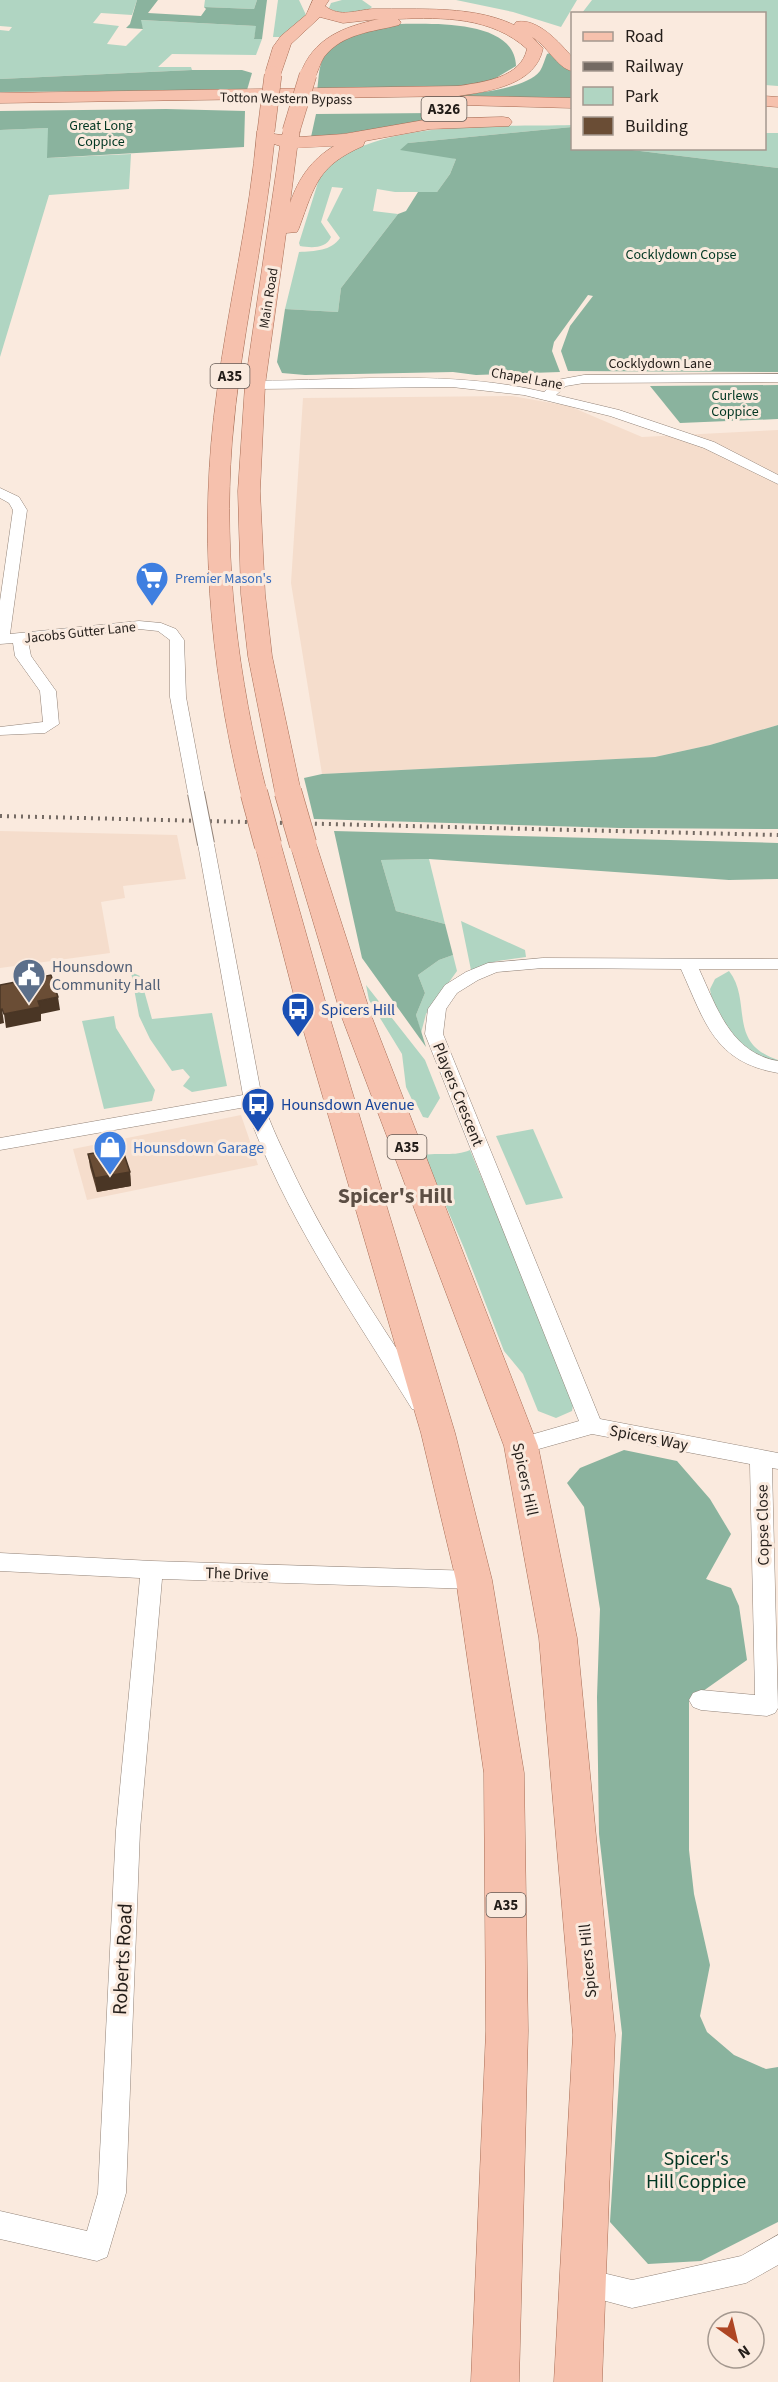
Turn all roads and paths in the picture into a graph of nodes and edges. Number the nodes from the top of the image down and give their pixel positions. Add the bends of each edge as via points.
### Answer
1 (379, 0) edge
2 (389, 0) edge
3 (317, 3) edge
4 (365, 16) junction
5 (571, 64) edge
6 (522, 70) junction
7 (302, 75) junction
8 (149, 97) junction
9 (0, 98) edge
10 (571, 103) edge
11 (0, 107) edge
12 (571, 112) edge
13 (518, 122) dead end
14 (421, 124) junction
15 (266, 134) junction
16 (289, 136) junction
17 (276, 248) junction
18 (778, 378) edge
19 (255, 385) junction
20 (548, 396) junction
21 (778, 480) edge
22 (0, 492) edge
23 (255, 615) joint
24 (20, 639) junction
25 (1, 640) edge
26 (3, 731) dead end
27 (688, 964) junction
28 (778, 964) edge
29 (778, 1067) edge
30 (252, 1100) junction
31 (0, 1143) edge
32 (592, 1426) junction
33 (438, 1433) junction
34 (521, 1446) junction
35 (769, 1460) edge
36 (0, 1562) edge
37 (152, 1570) junction
38 (474, 1580) junction
39 (701, 1700) dead end
40 (0, 2224) edge
41 (778, 2249) edge
42 (582, 2282) junction
43 (495, 2382) edge
44 (578, 2382) edge

1 - 4 main road via 383,7
2 - 5 main road via 513,21 548,39
3 - 4 main road via 333,16
3 - 15 main road, Main Road / A35, bridge via 314,16 288,39 276,57
4 - 6 main road via 446,14 509,29 535,48 532,62
4 - 7 main road via 322,36 310,46 297,65
6 - 7 main road via 526,61 524,50 508,36 469,24 419,20 382,23 344,34 317,54
6 - 8 main road via 499,82 458,91
7 - 16 main road, Main Road, bridge via 301,104
8 - 9 main road, Totton Western Bypass / A326
8 - 10 main road, Totton Western Bypass / A326
11 - 12 main road, Totton Western Bypass / A326
13 - 14 main road
14 - 16 main road via 350,138
14 - 17 main road via 362,140 328,156 310,175 286,239
15 - 16 main road
15 - 33 main road, Main Road / A35, bridge via 227,392 218,483 222,617 254,793 318,1027
16 - 17 main road, Main Road / A35
17 - 19 main road, Main Road / A35
18 - 20 street, Cocklydown Lane via 584,378 562,383
19 - 20 street, Chapel Lane via 452,383
19 - 23 main road, Main Road / A35 via 249,491
20 - 21 street, Chapel Lane via 709,445
22 - 25 street via 14,500 20,510
23 - 34 main road, Spicers Hill / A35, bridge via 288,792 357,1015
24 - 25 street, Jacobs Gutter Lane
24 - 26 street via 23,656 48,691 51,724 45,728
24 - 30 street, Jacobs Gutter Lane, bridge via 139,624 161,627 177,640 177,689
27 - 28 street, Players Crescent
27 - 29 street via 709,1011 734,1050 760,1065
27 - 32 street, Players Crescent via 543,963 494,967 451,989 437,1009 434,1034
30 - 31 street
30 - 33 street via 283,1173 320,1240
32 - 34 street, Spicers Way
32 - 35 street, Spicers Way
33 - 38 main road, A35
34 - 42 main road, Spicers Hill / A35 via 558,1638 594,2035
35 - 39 street, Copse Close via 767,1706
36 - 37 street, The Drive
37 - 38 street, The Drive
37 - 40 street, Roberts Road via 128,1830 112,2193 97,2247
38 - 43 main road, A35 via 504,1773 507,2031
41 - 42 street via 746,2269 632,2294
42 - 44 main road, Spicers Hill / A35

